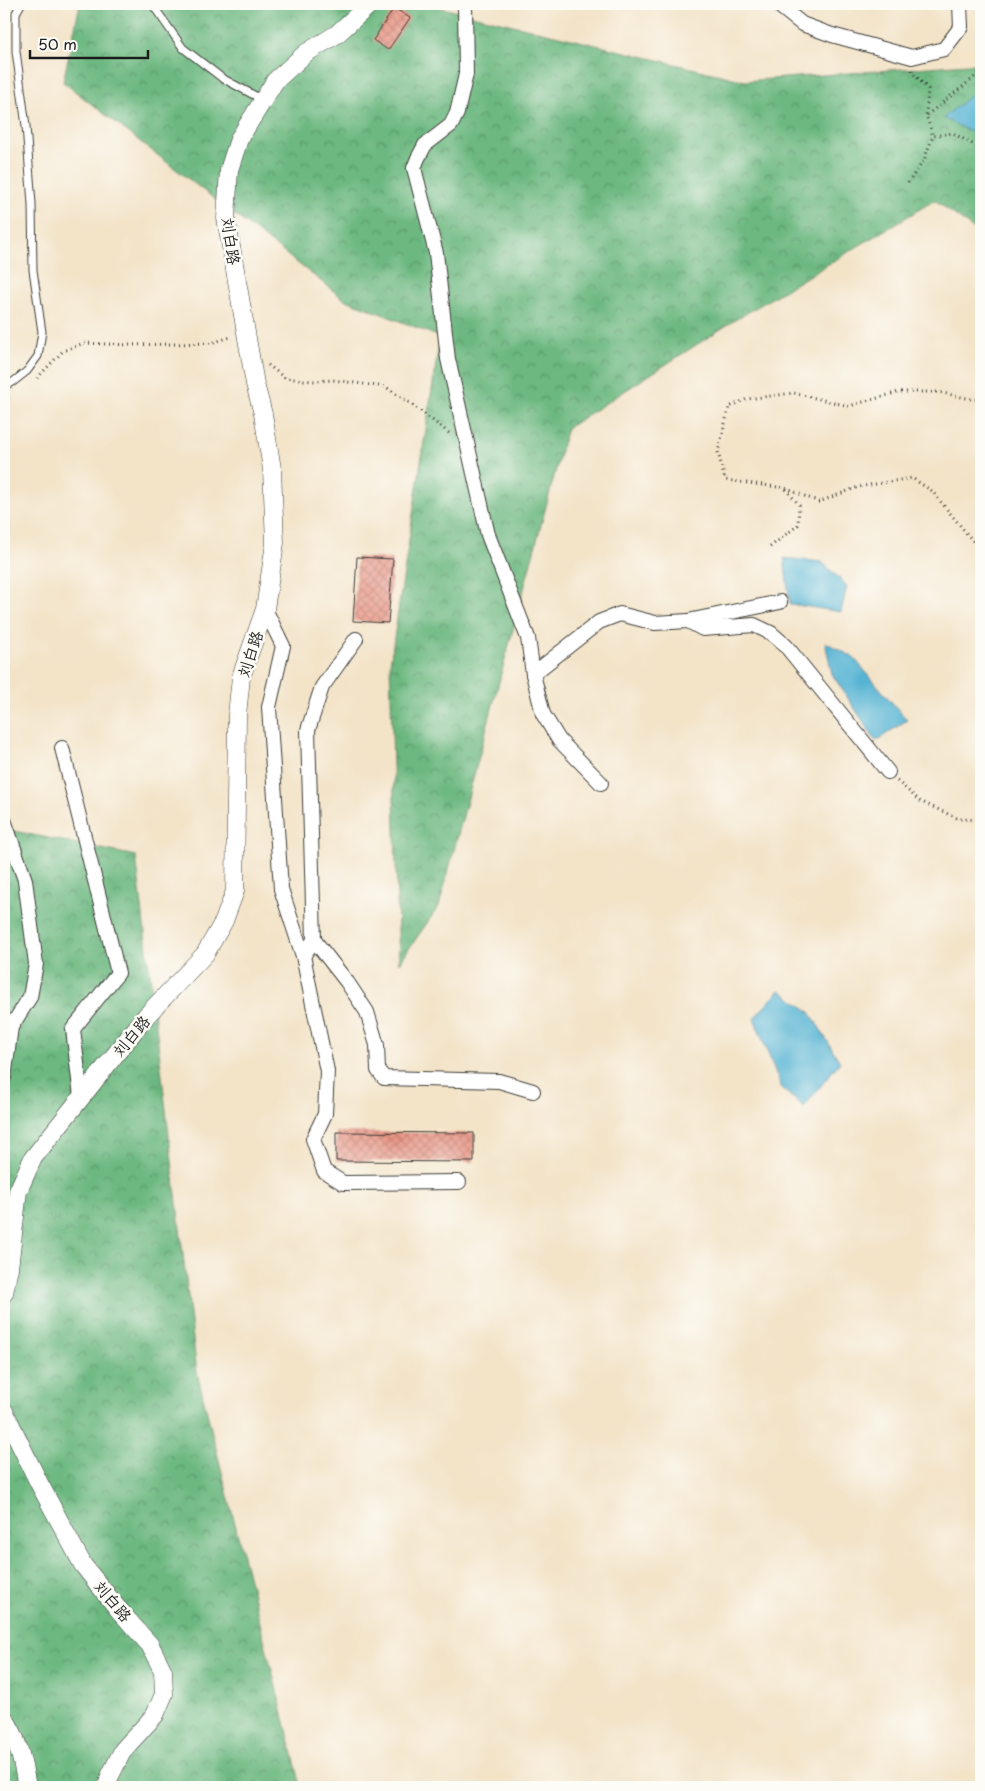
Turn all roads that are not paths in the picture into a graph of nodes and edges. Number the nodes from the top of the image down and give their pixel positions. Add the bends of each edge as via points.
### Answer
1 (21, 4) edge
2 (152, 4) edge
3 (370, 4) edge
4 (465, 4) edge
5 (777, 4) edge
6 (960, 4) edge
7 (263, 100) junction
8 (4, 386) edge
9 (780, 602) dead end
10 (265, 609) junction
11 (688, 621) junction
12 (356, 639) dead end
13 (533, 674) junction
14 (62, 748) dead end
15 (888, 772) road end
16 (601, 783) dead end
17 (4, 820) edge
18 (314, 940) junction
19 (303, 956) junction
20 (4, 1078) edge
21 (533, 1091) dead end
22 (81, 1097) junction
23 (459, 1182) dead end
24 (6, 1263) edge
25 (4, 1292) edge
26 (4, 1411) edge
27 (4, 1718) edge
28 (27, 1787) edge
29 (108, 1787) edge

1 - 8 lane via 16,13 16,51 32,204 32,270 42,332 38,356 27,370
2 - 7 lane via 184,48 222,78
3 - 7 street, 刘白路 via 337,34 306,53 275,81
4 - 13 street via 466,74 457,113 451,125 425,145 414,168 436,253 448,359 488,536 528,638
5 - 6 street via 802,24 912,56 944,49 961,27
7 - 10 street, 刘白路 via 239,139 229,170 226,218 272,469 275,543
9 - 11 street
10 - 19 street via 283,646 269,707 281,889
10 - 22 street, 刘白路 via 241,677 237,715 235,891 224,921 205,954 146,1016
11 - 13 street via 655,624 620,614 599,622
11 - 15 street via 703,629 754,626 771,633 786,646
12 - 18 street via 322,687 308,730
13 - 16 street via 543,714 559,740
14 - 22 street via 118,972 73,1029
17 - 20 street via 25,880 36,964 30,997 11,1027
18 - 19 street
18 - 21 street via 367,1012 378,1045 378,1070 384,1078 499,1081
19 - 23 street via 327,1071 325,1114 312,1139 324,1171 343,1183
22 - 24 street, 刘白路 via 33,1158 18,1191
24 - 25 street, 刘白路
26 - 29 street, 刘白路 via 83,1565 150,1645 162,1671 164,1694 155,1715 124,1750 110,1776
27 - 28 street via 16,1744

